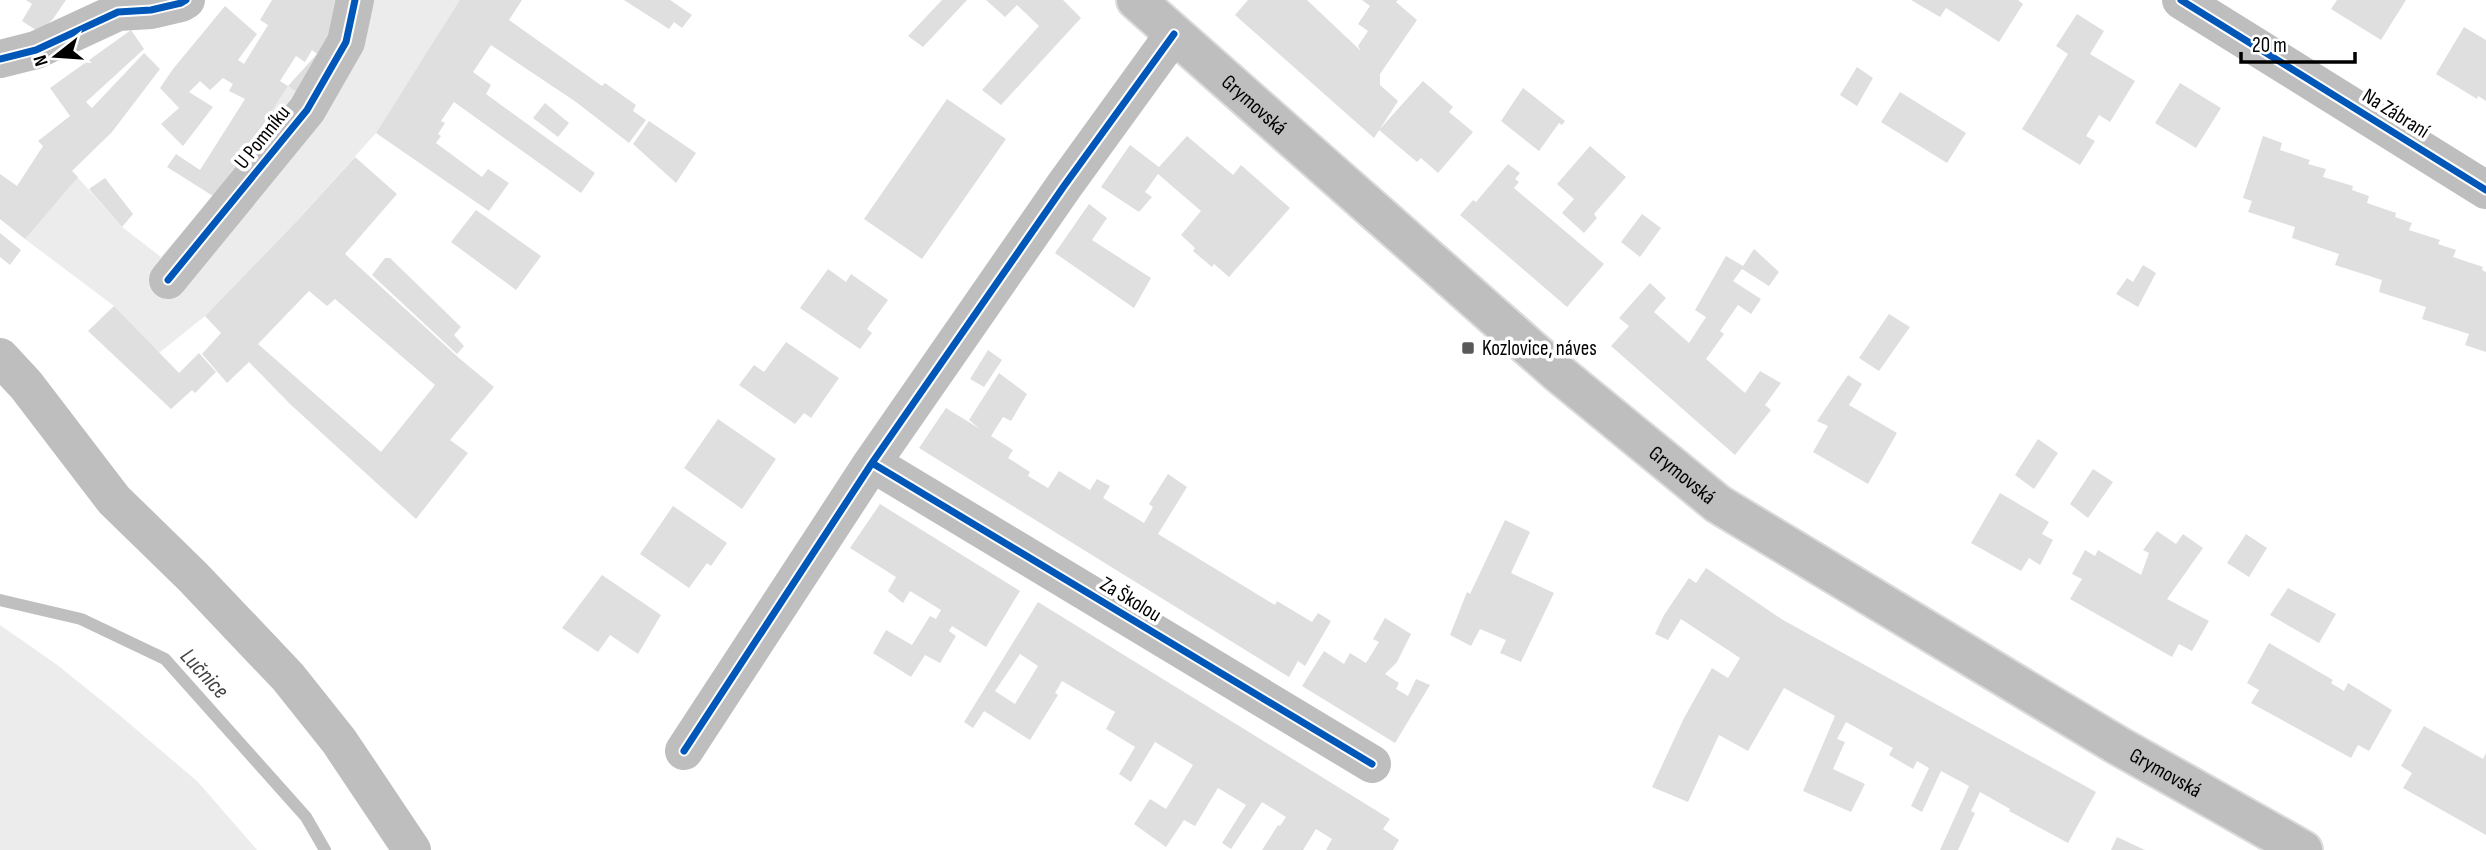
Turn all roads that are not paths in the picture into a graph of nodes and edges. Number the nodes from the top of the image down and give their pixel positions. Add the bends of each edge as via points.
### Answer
1 (186, 0) edge
2 (355, 0) edge
3 (1136, 0) edge
4 (2181, 0) edge
5 (109, 6) edge
6 (1174, 34) junction
7 (0, 60) edge
8 (2486, 190) edge
9 (168, 280) dead end
10 (0, 357) edge
11 (873, 463) junction
12 (684, 751) dead end
13 (1372, 764) dead end
14 (412, 850) edge
15 (2303, 850) edge

1 - 5 street via 151,10
2 - 9 street, U Pomníku via 346,42 307,110
3 - 6 street, Grymovská
4 - 8 street, Na Zábraní
5 - 7 street via 36,50
6 - 11 street
6 - 15 street, Grymovská via 1557,372 1718,504 2118,745
10 - 14 street via 114,500 288,677 340,741
11 - 12 street
11 - 13 street, Za Školou

